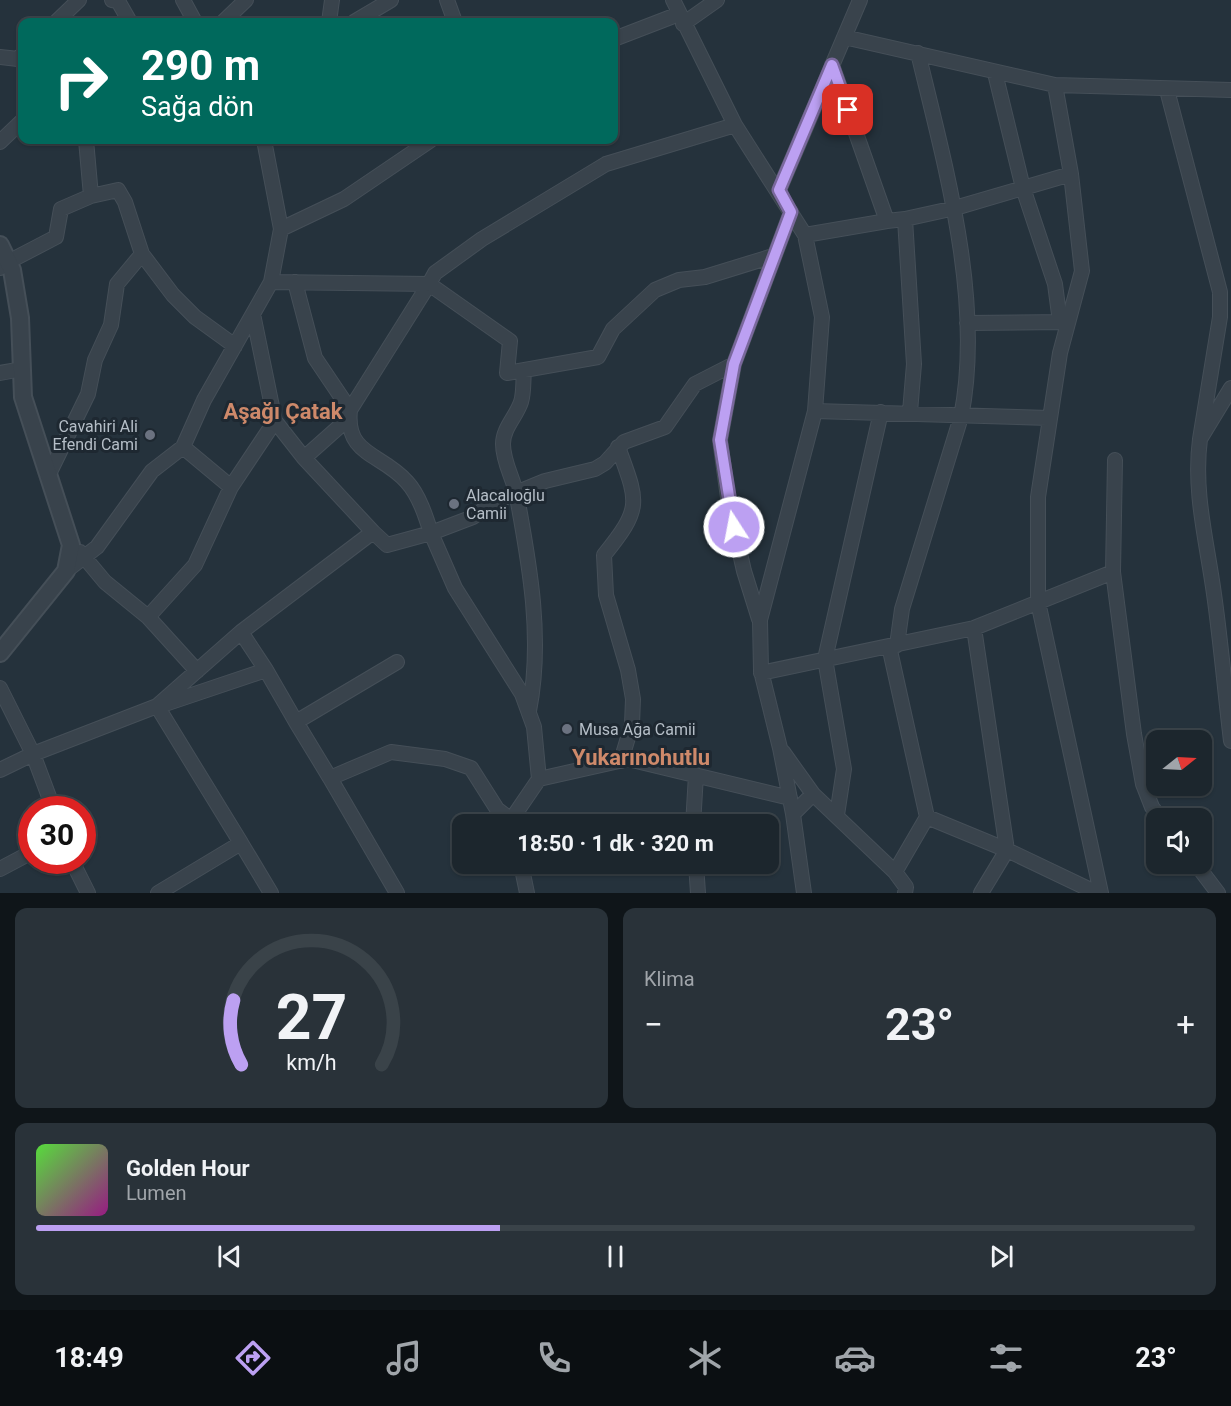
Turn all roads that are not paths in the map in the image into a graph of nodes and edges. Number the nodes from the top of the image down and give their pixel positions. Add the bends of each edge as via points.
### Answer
1 (79, 0) edge
2 (112, 0) edge
3 (183, 0) edge
4 (246, 0) edge
5 (332, 0) edge
6 (391, 0) edge
7 (447, 0) edge
8 (673, 0) edge
9 (717, 0) edge
10 (860, 0) edge
11 (60, 18) edge
12 (128, 18) edge
13 (193, 18) edge
14 (227, 18) edge
15 (330, 18) edge
16 (361, 18) edge
17 (454, 18) edge
18 (681, 19) junction
19 (844, 37) junction
20 (618, 38) edge
21 (918, 53) junction
22 (0, 57) edge
23 (18, 59) edge
24 (832, 65) junction
25 (995, 73) junction
26 (1055, 85) junction
27 (1167, 90) junction
28 (1231, 90) edge
29 (18, 125) edge
30 (735, 125) junction
31 (0, 142) edge
32 (87, 144) edge
33 (265, 144) edge
34 (425, 144) edge
35 (1071, 174) junction
36 (1023, 188) junction
37 (779, 190) junction
38 (91, 196) junction
39 (955, 208) junction
40 (791, 212) junction
41 (905, 219) junction
42 (887, 221) junction
43 (281, 229) junction
44 (805, 235) junction
45 (0, 245) edge
46 (142, 254) junction
47 (773, 256) junction
48 (4, 265) edge
49 (272, 282) junction
50 (295, 282) junction
51 (429, 284) junction
52 (253, 314) junction
53 (1064, 322) junction
54 (968, 323) junction
55 (235, 346) junction
56 (734, 364) junction
57 (22, 369) junction
58 (524, 370) junction
59 (0, 373) edge
60 (1231, 388) edge
61 (815, 411) junction
62 (881, 412) junction
63 (910, 412) junction
64 (350, 414) junction
65 (961, 417) junction
66 (1049, 418) junction
67 (275, 421) junction
68 (1200, 439) junction
69 (183, 447) junction
70 (618, 447) junction
71 (304, 458) junction
72 (1115, 460) dead end
73 (48, 476) junction
74 (231, 487) junction
75 (516, 493) junction
76 (373, 532) junction
77 (431, 533) junction
78 (71, 545) junction
79 (84, 556) junction
80 (66, 571) junction
81 (1113, 572) junction
82 (1038, 602) junction
83 (148, 617) junction
84 (760, 620) junction
85 (974, 628) junction
86 (241, 632) junction
87 (893, 646) junction
88 (0, 653) edge
89 (825, 659) junction
90 (397, 662) dead end
91 (266, 670) junction
92 (197, 671) junction
93 (761, 673) junction
94 (0, 688) edge
95 (157, 706) junction
96 (529, 713) junction
97 (296, 722) junction
98 (1231, 741) edge
99 (780, 748) junction
100 (33, 754) junction
101 (621, 761) junction
102 (0, 770) edge
103 (696, 775) junction
104 (330, 778) junction
105 (539, 779) junction
106 (813, 794) junction
107 (49, 796) edge
108 (790, 798) junction
109 (1153, 808) edge
110 (502, 814) edge
111 (518, 814) edge
112 (694, 814) edge
113 (793, 814) junction
114 (837, 815) junction
115 (927, 817) junction
116 (241, 843) junction
117 (1007, 850) junction
118 (18, 859) edge
119 (0, 869) edge
120 (895, 872) junction
121 (78, 874) edge
122 (523, 874) edge
123 (697, 874) edge
124 (1204, 874) edge
125 (910, 891) edge
126 (88, 893) edge
127 (158, 893) edge
128 (271, 893) edge
129 (397, 893) edge
130 (527, 893) edge
131 (698, 893) edge
132 (804, 893) edge
133 (981, 893) edge
134 (1099, 893) edge
135 (1218, 893) edge

1 - 11 street
2 - 12 street via 118,2
3 - 13 street
4 - 14 street
5 - 15 street
6 - 16 street
7 - 17 street
8 - 18 street
9 - 18 street
10 - 19 street
18 - 20 street
18 - 30 street
19 - 21 street
19 - 24 street
21 - 25 street
21 - 39 street
22 - 23 street
24 - 37 street
24 - 42 street
25 - 26 street
25 - 36 street
26 - 27 street
26 - 35 street
27 - 28 street
27 - 68 street via 1220,292 1220,317
29 - 31 street
30 - 37 street
30 - 51 street via 606,164 482,239 435,273
32 - 38 street
33 - 43 street
34 - 43 street via 344,199
35 - 36 street
35 - 53 street via 1082,271
36 - 39 street
36 - 53 street
37 - 40 street
38 - 46 street via 118,190
38 - 48 street via 62,209 56,237
39 - 41 street
39 - 54 street
40 - 44 street
40 - 47 street
41 - 42 street
41 - 63 street via 914,364
42 - 44 street
43 - 49 street
44 - 61 street via 822,317
45 - 48 street
46 - 55 street via 195,317
46 - 73 street via 117,284 111,325 95,360 88,394
47 - 56 street
47 - 58 street via 655,290 613,329 598,357
48 - 57 street via 20,318
49 - 50 street
49 - 52 street
50 - 51 street
50 - 64 street via 315,358
51 - 58 street via 510,341 507,373
51 - 64 street
52 - 55 street
52 - 67 street
53 - 54 street
53 - 66 street
54 - 65 street via 967,388
55 - 69 street
56 - 70 street via 694,384 665,427
56 - 84 street via 720,440 729,505
57 - 59 street
57 - 73 street via 23,397
58 - 75 street via 521,401 504,433 503,446
60 - 68 street
61 - 62 street
61 - 84 street
62 - 63 street
62 - 89 street
63 - 65 street
64 - 71 street
64 - 77 street via 348,427 354,441 409,483
65 - 66 street
65 - 87 street
66 - 82 street via 1038,497
67 - 71 street
67 - 74 street
68 - 98 street via 1200,517 1214,594
69 - 74 street
69 - 79 street via 152,471 97,547
70 - 75 street via 613,456 595,469 545,481
70 - 101 street via 633,485 635,506 624,530 604,555 606,595 633,699 632,724
71 - 76 street
72 - 81 street
73 - 78 street
74 - 83 street via 195,565
75 - 77 street via 473,517
75 - 96 street via 530,574 535,638 535,682
76 - 77 street via 387,545
76 - 86 street
77 - 96 street via 455,588 522,694
78 - 79 street
78 - 80 street
79 - 80 street
79 - 83 street via 105,582
80 - 88 street
81 - 82 street
81 - 109 street via 1138,759
82 - 85 street
82 - 134 street
83 - 92 street
84 - 93 street
85 - 87 street
85 - 117 street
86 - 91 street
86 - 92 street
87 - 89 street
87 - 115 street
89 - 93 street
89 - 114 street via 844,769
90 - 97 street
91 - 95 street
91 - 97 street
92 - 95 street
93 - 99 street
94 - 100 street
95 - 100 street
95 - 116 street
96 - 105 street
97 - 104 street
99 - 106 street
99 - 108 street
100 - 102 street
100 - 107 street
101 - 103 street via 628,759
101 - 105 street
103 - 108 street
103 - 112 street
104 - 110 street via 391,752 445,759 471,768
104 - 129 street
105 - 111 street
106 - 113 street
106 - 114 street
108 - 113 street
113 - 132 street
114 - 120 street
115 - 117 street
115 - 120 street
116 - 127 street
116 - 128 street
117 - 133 street
117 - 134 street
118 - 119 street
120 - 125 street
121 - 126 street
122 - 130 street
123 - 131 street
124 - 135 street

